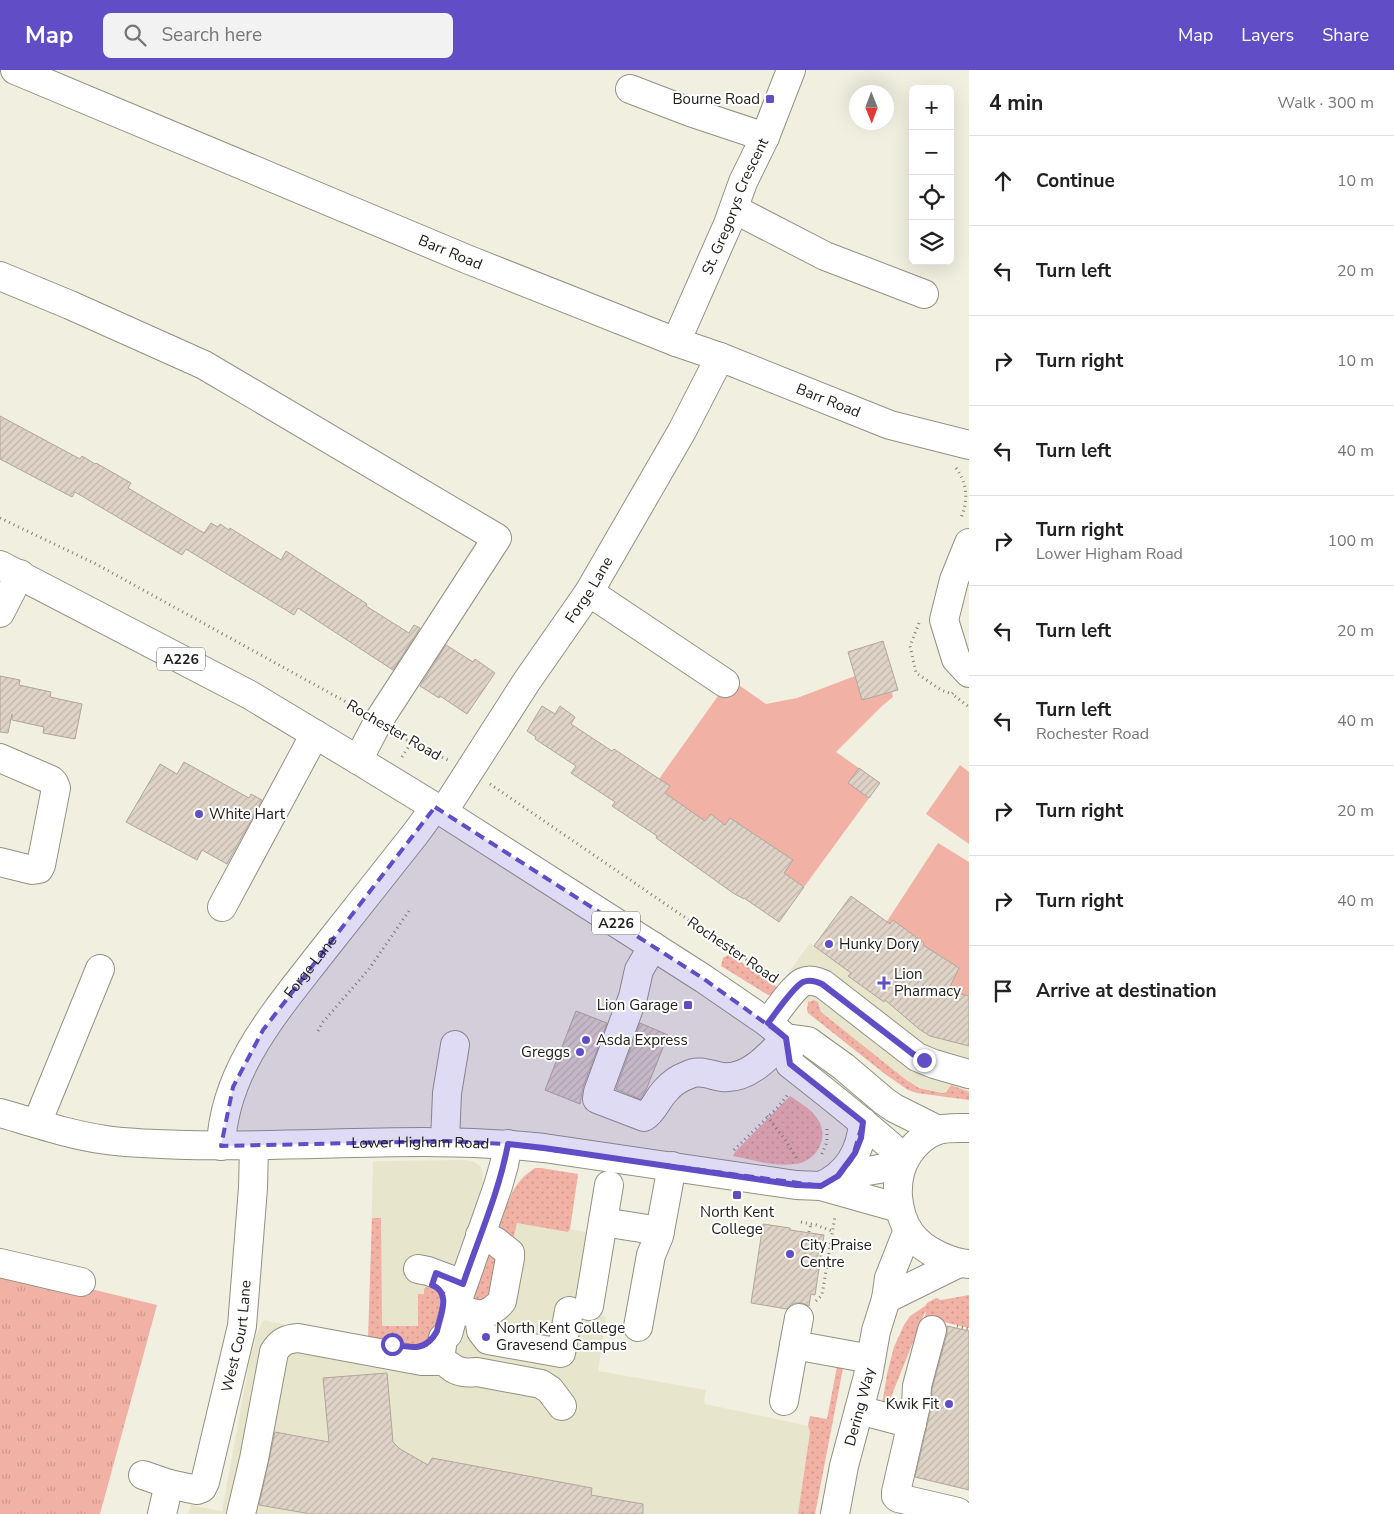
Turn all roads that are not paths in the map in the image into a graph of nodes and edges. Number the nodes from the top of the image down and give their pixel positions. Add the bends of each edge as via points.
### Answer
1 (15, 70) edge
2 (791, 70) edge
3 (630, 89) dead end
4 (765, 137) junction
5 (734, 209) junction
6 (0, 276) edge
7 (924, 294) dead end
8 (676, 342) junction
9 (720, 357) junction
10 (960, 453) edge
11 (963, 534) edge
12 (10, 569) edge
13 (589, 592) junction
14 (0, 613) edge
15 (725, 683) dead end
16 (958, 686) edge
17 (316, 734) junction
18 (0, 758) edge
19 (358, 760) junction
20 (439, 809) junction
21 (0, 862) edge
22 (222, 907) dead end
23 (653, 946) junction
24 (100, 969) dead end
25 (777, 1031) junction
26 (455, 1045) dead end
27 (969, 1074) edge
28 (0, 1113) edge
29 (863, 1122) junction
30 (37, 1123) junction
31 (969, 1128) edge
32 (938, 1130) junction
33 (445, 1141) junction
34 (508, 1144) junction
35 (221, 1146) junction
36 (254, 1146) junction
37 (904, 1162) junction
38 (672, 1166) junction
39 (830, 1181) junction
40 (609, 1186) dead end
41 (904, 1219) junction
42 (603, 1222) junction
43 (660, 1231) junction
44 (480, 1235) junction
45 (0, 1263) edge
46 (964, 1264) edge
47 (418, 1269) dead end
48 (82, 1282) dead end
49 (886, 1299) junction
50 (466, 1302) junction
51 (799, 1318) road end
52 (638, 1327) dead end
53 (932, 1330) dead end
54 (794, 1345) junction
55 (453, 1356) junction
56 (871, 1359) junction
57 (784, 1401) dead end
58 (562, 1406) dead end
59 (859, 1410) junction
60 (912, 1424) junction
61 (142, 1475) dead end
62 (169, 1484) junction
63 (958, 1512) dead end
64 (162, 1514) edge
65 (242, 1514) edge
66 (835, 1514) edge

1 - 8 street, Barr Road via 468,260
2 - 4 street, St. Gregorys Crescent
3 - 4 street
4 - 5 street, St. Gregorys Crescent
5 - 7 street via 825,256
5 - 8 street, St. Gregorys Crescent
6 - 19 street via 204,365 497,538 379,720
8 - 9 street, Barr Road
9 - 10 street, Barr Road
9 - 13 street, Forge Lane via 682,431
11 - 16 street via 944,620 956,659
12 - 14 street
12 - 17 street, A226
13 - 15 street
13 - 20 street, Forge Lane via 527,681 484,778
17 - 19 street, A226
17 - 22 street
18 - 21 street via 51,780 56,788 43,862 38,869
19 - 20 street, A226
20 - 23 street, A226
20 - 35 street, Forge Lane via 290,993 258,1039 233,1087
23 - 25 street, A226
23 - 25 street via 638,972 633,997 597,1099 644,1117 667,1088 686,1075 696,1072 735,1076 760,1064
24 - 30 street
25 - 27 street via 793,991 803,982 818,982 917,1057
25 - 29 street via 790,1064
25 - 32 street, A226 via 808,1041 894,1108
26 - 33 street via 446,1092
28 - 30 street, Lower Higham Road
29 - 37 street
29 - 39 street via 855,1153
30 - 35 street, Lower Higham Road via 106,1140
31 - 32 street
32 - 37 street via 913,1146
33 - 34 street, Lower Higham Road
33 - 36 street, Lower Higham Road
34 - 38 street, Lower Higham Road
34 - 44 street via 498,1186
35 - 36 street, Lower Higham Road
36 - 62 street, West Court Lane via 242,1326 205,1482 197,1490
37 - 39 street, Lower Higham Road
37 - 41 street via 898,1181
38 - 39 street, Lower Higham Road via 787,1184
38 - 43 street
39 - 41 street, Lower Higham Road
40 - 42 street
41 - 46 street via 915,1239 932,1252
41 - 49 street, Dering Way
42 - 43 street
42 - 50 street via 579,1308 561,1352 488,1340
43 - 52 street via 651,1255
44 - 50 street
44 - 50 street via 508,1250 510,1255 500,1304 487,1313
45 - 48 street
46 - 49 street
47 - 50 street via 428,1271
49 - 56 street, Dering Way
50 - 55 street
51 - 54 street
53 - 60 street via 917,1386
54 - 56 street
54 - 57 street
55 - 58 street via 541,1384
55 - 65 street via 429,1362 298,1338 283,1341 274,1352
56 - 59 street, Dering Way
59 - 60 street
59 - 66 street, Dering Way
60 - 63 street via 897,1498
61 - 62 street, West Court Lane
62 - 64 street

